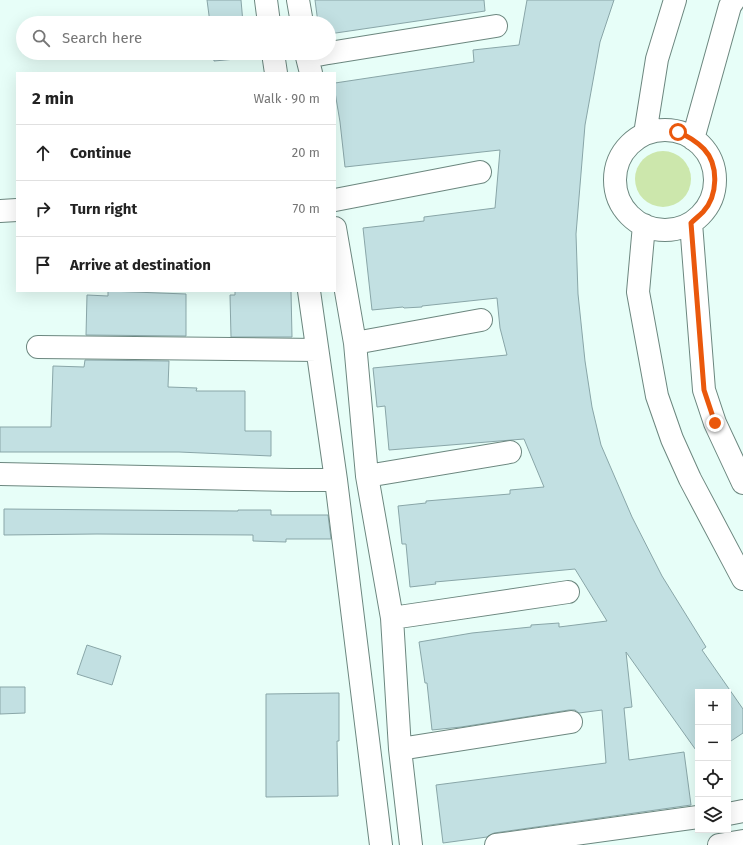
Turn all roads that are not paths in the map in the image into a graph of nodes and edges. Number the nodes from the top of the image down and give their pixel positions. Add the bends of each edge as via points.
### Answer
1 (266, 0) edge
2 (298, 0) edge
3 (675, 0) edge
4 (734, 0) edge
5 (268, 16) edge
6 (301, 16) edge
7 (496, 26) dead end
8 (336, 54) edge
9 (275, 60) edge
10 (276, 72) edge
11 (645, 134) junction
12 (693, 139) junction
13 (480, 172) dead end
14 (336, 200) edge
15 (16, 210) edge
16 (0, 211) edge
17 (691, 223) junction
18 (644, 225) junction
19 (336, 234) edge
20 (309, 292) edge
21 (481, 320) dead end
22 (355, 343) junction
23 (38, 347) dead end
24 (317, 350) junction
25 (510, 452) dead end
26 (0, 474) edge
27 (367, 476) junction
28 (336, 480) junction
29 (743, 483) edge
30 (743, 579) edge
31 (568, 592) dead end
32 (392, 618) junction
33 (572, 722) dead end
34 (400, 749) junction
35 (743, 811) edge
36 (731, 813) edge
37 (695, 817) edge
38 (743, 841) edge
39 (381, 845) edge
40 (411, 845) edge
41 (496, 845) edge
42 (719, 845) edge

1 - 5 street
2 - 6 street
3 - 11 street via 657,59
4 - 12 street via 730,6
7 - 8 street
9 - 10 street
11 - 12 street via 661,130 678,132
11 - 18 street via 631,143 621,156 615,171 615,188 620,203 630,216
12 - 17 street via 705,150 713,165 715,181 707,207
13 - 14 street
15 - 16 street
17 - 18 street via 676,229 660,230
17 - 29 street via 704,390 715,423
18 - 30 street via 638,292 657,396 690,479
19 - 22 street
20 - 24 street
21 - 22 street
22 - 27 street
23 - 24 street
24 - 28 street
25 - 27 street
26 - 28 street
27 - 32 street
28 - 39 street
31 - 32 street
32 - 34 street
33 - 34 street
34 - 40 street
35 - 36 street
37 - 41 street
38 - 42 street

